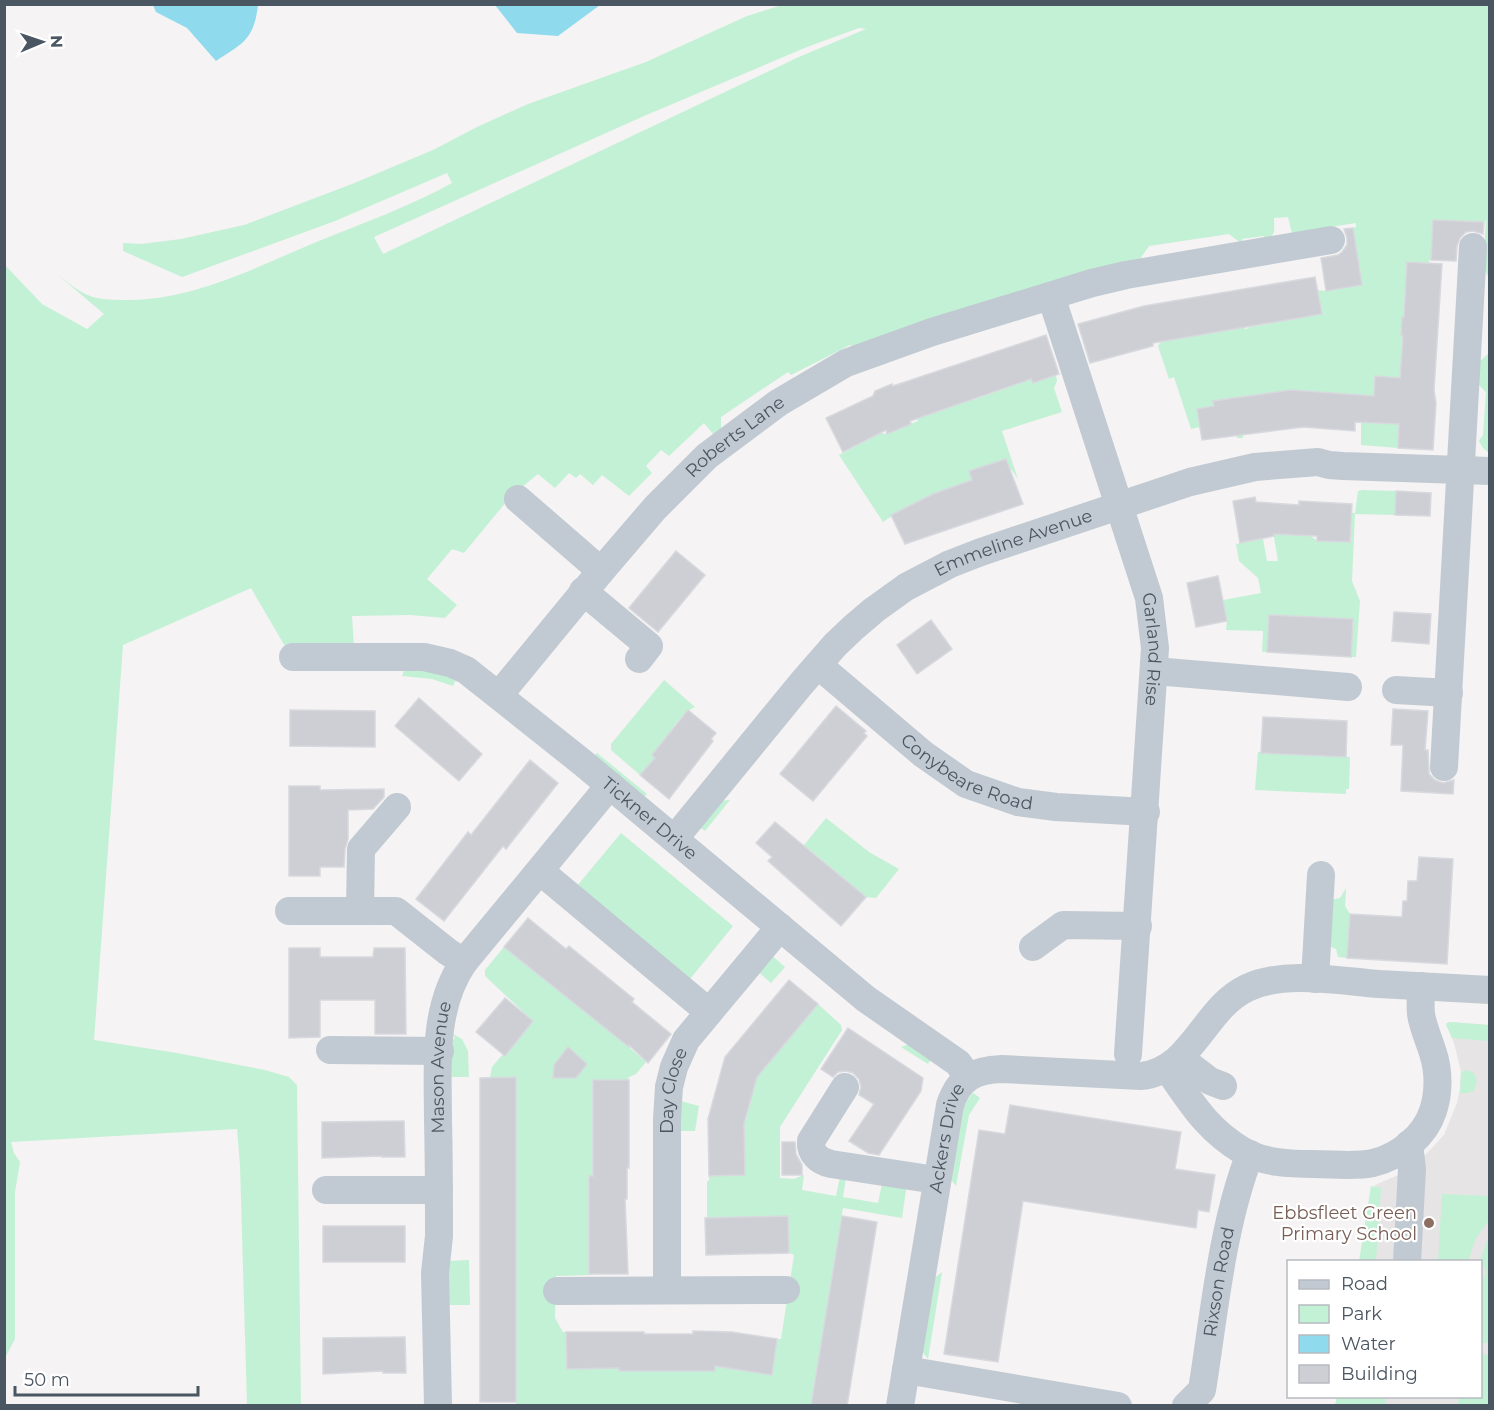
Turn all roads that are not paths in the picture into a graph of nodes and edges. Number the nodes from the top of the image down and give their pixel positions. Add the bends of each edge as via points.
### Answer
1 (1331, 240) dead end
2 (1473, 247) dead end
3 (1051, 296) junction
4 (1460, 471) junction
5 (1490, 471) edge
6 (518, 499) dead end
7 (1119, 505) junction
8 (592, 581) junction
9 (293, 657) dead end
10 (639, 659) dead end
11 (818, 665) junction
12 (1154, 671) junction
13 (1347, 687) dead end
14 (1396, 690) dead end
15 (1449, 693) junction
16 (500, 695) junction
17 (1444, 767) dead end
18 (610, 785) junction
19 (397, 807) dead end
20 (1146, 812) junction
21 (675, 838) junction
22 (540, 871) junction
23 (1321, 875) dead end
24 (288, 911) dead end
25 (360, 911) junction
26 (1138, 926) junction
27 (780, 927) junction
28 (1033, 947) dead end
29 (464, 962) junction
30 (1315, 979) junction
31 (1421, 986) junction
32 (1490, 990) edge
33 (710, 1012) junction
34 (330, 1050) dead end
35 (440, 1051) junction
36 (1128, 1054) dead end
37 (1174, 1063) junction
38 (968, 1077) junction
39 (1223, 1086) dead end
40 (845, 1087) dead end
41 (1409, 1144) junction
42 (1250, 1154) junction
43 (936, 1180) junction
44 (326, 1190) dead end
45 (439, 1190) junction
46 (1407, 1260) edge
47 (667, 1290) junction
48 (786, 1290) dead end
49 (557, 1291) dead end
50 (906, 1370) junction
51 (1058, 1400) edge
52 (438, 1406) edge
53 (900, 1406) edge
54 (1118, 1406) edge
55 (1186, 1406) edge

1 - 3 street, Roberts Lane via 1126,275
2 - 4 street
3 - 7 street, Garland Rise
3 - 8 street, Roberts Lane via 846,363 778,403 707,456 655,508
4 - 5 street, Emmeline Avenue
4 - 7 street, Emmeline Avenue via 1336,466 1308,461 1231,471
4 - 15 street
6 - 8 street
7 - 11 street, Emmeline Avenue via 981,552 906,587 864,618
7 - 12 street, Garland Rise via 1149,598
8 - 10 street via 649,646
8 - 16 street, Roberts Lane
9 - 16 street, Tickner Drive via 431,658 461,667
11 - 20 street, Conybeare Road via 923,754 966,784 1018,802
11 - 21 street, Emmeline Avenue
12 - 13 street
12 - 20 street, Garland Rise
14 - 15 street
15 - 17 street
16 - 18 street, Tickner Drive
18 - 21 street, Tickner Drive
18 - 22 street, Mason Avenue
19 - 25 street via 361,849
20 - 26 street, Garland Rise
21 - 27 street, Tickner Drive
22 - 29 street, Mason Avenue
22 - 33 street
23 - 30 street
24 - 25 street
25 - 29 street via 398,912
26 - 28 street via 1063,925
26 - 36 street, Garland Rise
27 - 33 street, Day Close
27 - 38 street, Tickner Drive via 883,1011 958,1063
29 - 35 street, Mason Avenue via 445,1002
30 - 31 street
30 - 37 street via 1263,982 1237,993 1217,1010
31 - 32 street
31 - 41 street via 1421,1014 1437,1069 1437,1092 1429,1121
33 - 47 street, Day Close via 682,1047 669,1087
34 - 35 street
35 - 45 street, Mason Avenue
37 - 38 street, Ackers Drive via 1141,1076 1002,1069
37 - 39 street
37 - 42 street via 1192,1107 1208,1126
38 - 43 street, Ackers Drive via 950,1105
40 - 43 street via 811,1141 817,1156 831,1164
41 - 42 street via 1384,1159 1355,1164 1278,1162
41 - 46 street via 1412,1169
42 - 55 street, Rixson Road via 1228,1229 1202,1390
43 - 50 street, Ackers Drive
44 - 45 street
45 - 52 street, Mason Avenue via 435,1273
47 - 48 street
47 - 49 street
50 - 51 street
50 - 53 street, Ackers Drive
51 - 54 street

